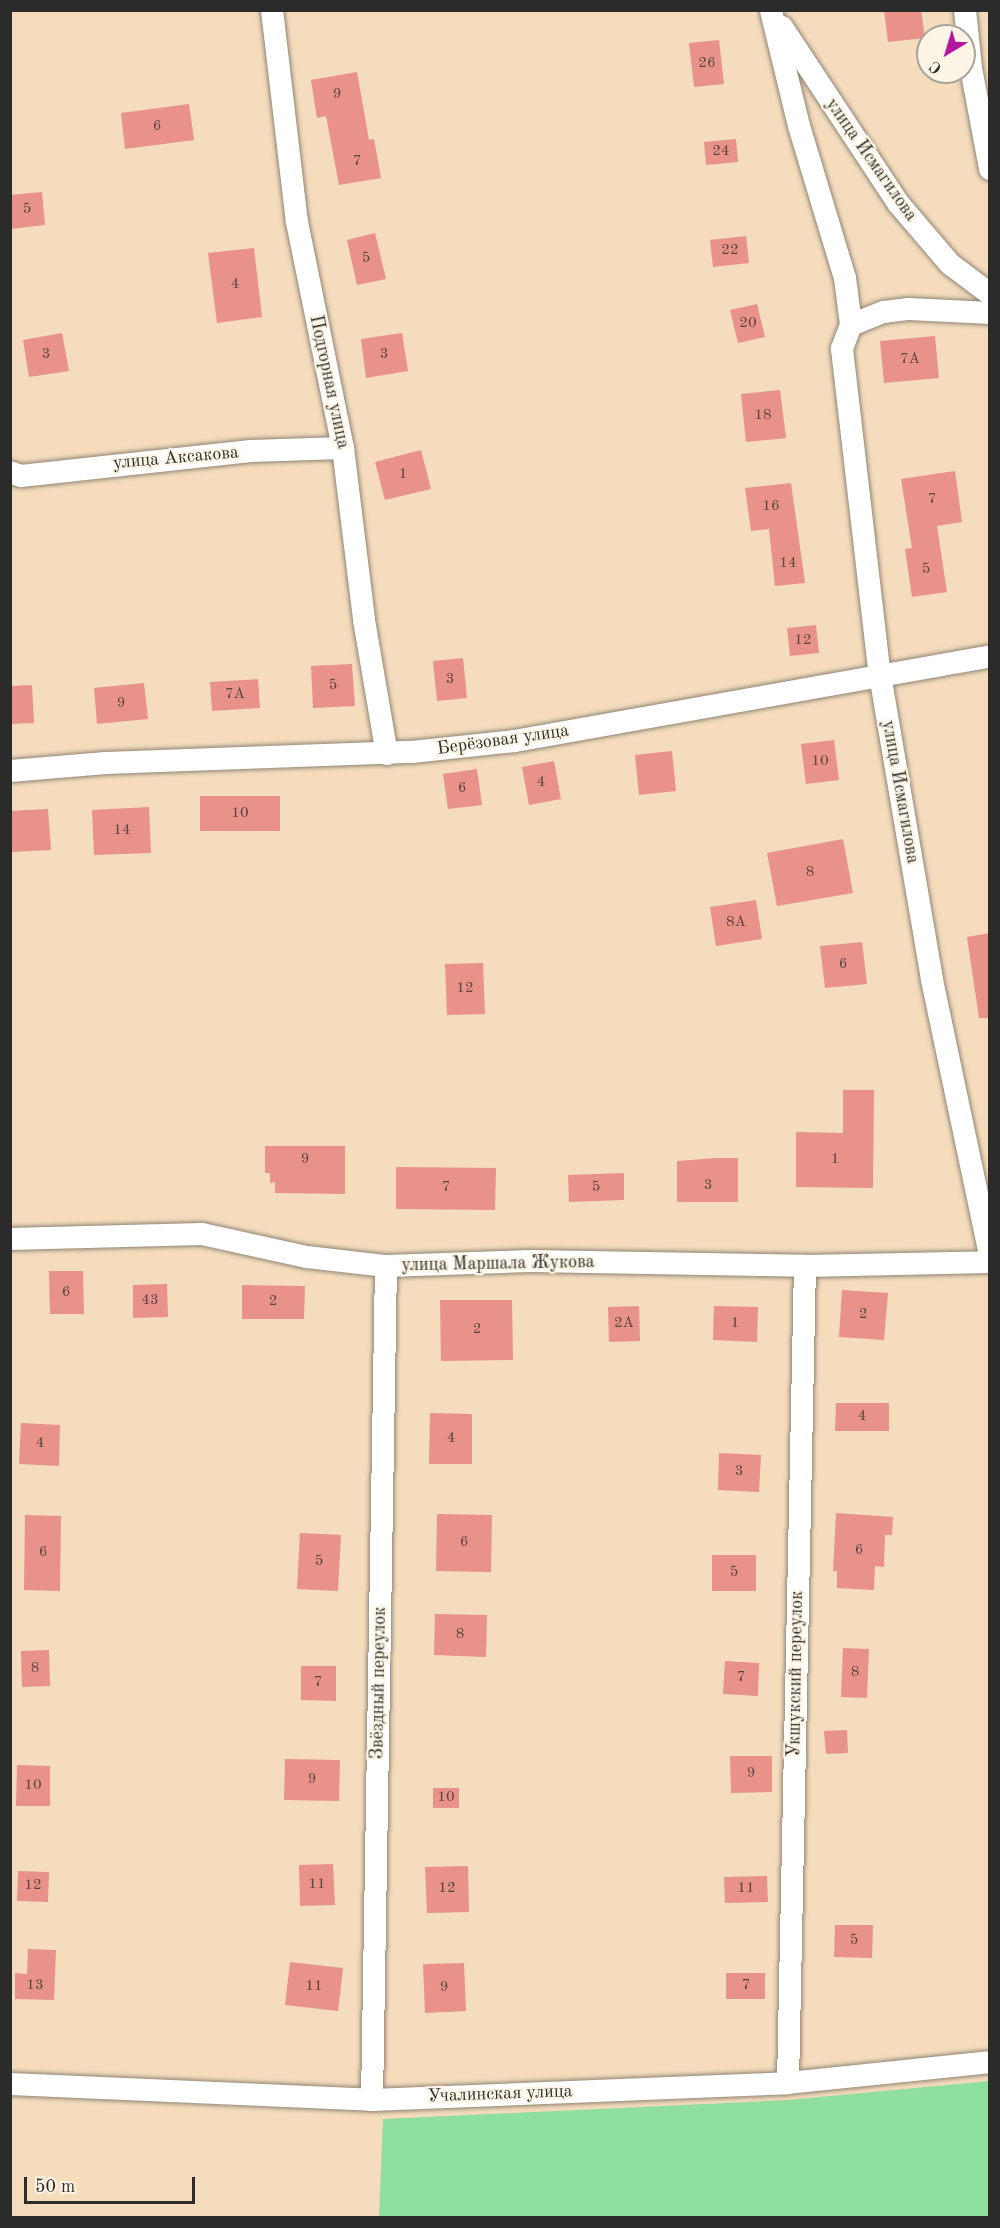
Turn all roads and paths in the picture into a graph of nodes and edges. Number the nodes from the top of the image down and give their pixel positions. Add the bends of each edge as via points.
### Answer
1 (272, 10) edge
2 (771, 10) edge
3 (965, 10) edge
4 (980, 68) edge
5 (990, 169) edge
6 (990, 294) edge
7 (990, 313) edge
8 (851, 326) junction
9 (343, 448) junction
10 (10, 472) edge
11 (990, 656) edge
12 (880, 675) junction
13 (387, 754) junction
14 (10, 771) edge
15 (10, 1239) edge
16 (990, 1256) edge
17 (990, 1263) edge
18 (386, 1266) junction
19 (805, 1266) junction
20 (990, 2062) edge
21 (788, 2083) junction
22 (10, 2084) edge
23 (372, 2100) junction

1 - 9 street, Подгорная улица via 297,222
2 - 6 street, улица Исмагилова via 898,203 950,264
2 - 8 street, улица Исмагилова via 799,126 845,278
3 - 4 street
4 - 5 street
7 - 8 street via 909,309 884,312
8 - 12 street, улица Исмагилова via 842,349
9 - 10 street, улица Аксакова via 251,451 21,476
9 - 13 street, Подгорная улица via 364,620
11 - 12 street, Берёзовая улица
12 - 13 street, Берёзовая улица via 515,741
12 - 16 street, улица Исмагилова via 932,980
13 - 14 street, Берёзовая улица
15 - 18 street, улица Маршала Жукова via 202,1234 307,1257
17 - 19 street, улица Маршала Жукова
18 - 19 street, улица Маршала Жукова via 531,1261
18 - 23 street, Звёздный переулок
19 - 21 street, Укшукский переулок
20 - 21 street, Учалинская улица
21 - 23 street, Учалинская улица
22 - 23 street, Учалинская улица

